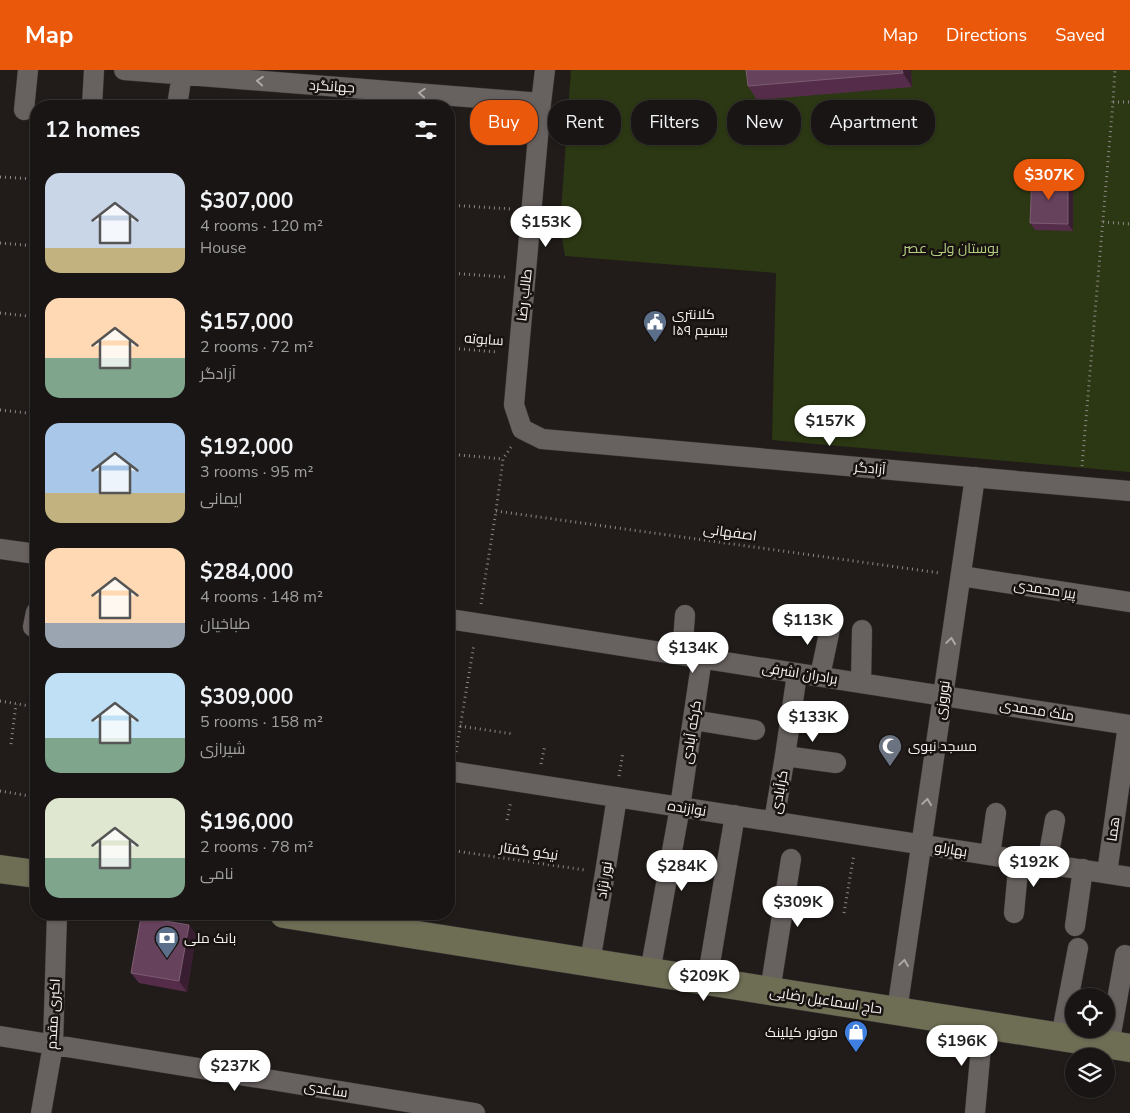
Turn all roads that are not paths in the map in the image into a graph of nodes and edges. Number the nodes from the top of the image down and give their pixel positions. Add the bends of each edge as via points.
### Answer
1 (28, 70) edge
2 (94, 70) edge
3 (124, 70) edge
4 (545, 70) edge
5 (161, 71) edge
6 (182, 74) junction
7 (92, 100) edge
8 (177, 100) edge
9 (541, 103) junction
10 (24, 110) dead end
11 (522, 429) joint
12 (976, 478) junction
13 (1130, 492) edge
14 (0, 549) edge
15 (30, 553) edge
16 (961, 576) junction
17 (1130, 602) edge
18 (685, 615) dead end
19 (455, 619) edge
20 (830, 624) dead end
21 (862, 630) dead end
22 (682, 655) junction
23 (702, 658) junction
24 (797, 674) junction
25 (820, 676) junction
26 (861, 683) junction
27 (943, 696) junction
28 (693, 720) junction
29 (1129, 725) edge
30 (755, 730) dead end
31 (785, 756) junction
32 (836, 763) dead end
33 (455, 772) edge
34 (616, 797) junction
35 (680, 806) junction
36 (996, 813) dead end
37 (735, 815) junction
38 (1055, 820) dead end
39 (774, 821) junction
40 (921, 844) junction
41 (990, 855) junction
42 (791, 859) dead end
43 (1019, 859) junction
44 (1047, 864) junction
45 (0, 869) edge
46 (1083, 869) junction
47 (30, 873) edge
48 (1107, 873) junction
49 (1130, 876) edge
50 (1014, 913) dead end
51 (58, 920) edge
52 (331, 920) edge
53 (1074, 926) dead end
54 (1078, 948) dead end
55 (1125, 955) dead end
56 (590, 962) junction
57 (650, 972) junction
58 (708, 981) junction
59 (770, 991) junction
60 (897, 1011) junction
61 (983, 1025) junction
62 (0, 1036) edge
63 (1061, 1038) junction
64 (52, 1045) junction
65 (1120, 1047) edge
66 (41, 1113) edge
67 (475, 1113) edge
68 (975, 1113) edge

1 - 10 street
2 - 7 street
3 - 5 street, جهانگرد
4 - 9 street, طالب رضا
5 - 6 street, جهانگرد
6 - 8 street
9 -> 6 street, جهانگرد
9 - 11 street, طالب رضا via 514,404
11 - 12 street, آزادگر via 542,439
12 - 13 street, آزادگر
12 - 16 street, نوروزی
14 - 15 street
16 - 17 street, پیر محمدی
27 -> 16 street, نوروزی
18 - 22 street
19 - 22 street, برادران اشرفی
20 - 25 street
21 - 26 street
22 - 23 street, برادران اشرفی
23 - 24 street, برادران اشرفی
23 - 28 street, کرکه آبادی
24 - 25 street, برادران اشرفی
24 - 31 street, کرآبادی
25 - 26 street, برادران اشرفی
26 - 27 street, برادران اشرفی
27 - 29 street, ملک محمدی
40 -> 27 street, نوروزی
28 - 30 street
28 - 35 street, کرکه آبادی
29 - 48 street, هما
31 - 32 street
31 - 39 street, کرآبادی
33 - 34 street, نوازنده
34 - 35 street, نوازنده
34 - 56 street, نور نژاد
35 - 37 street, نوازنده
35 - 57 street, کرکه آبادی
36 - 41 street
37 - 39 street, نوازنده
37 - 58 street
38 - 44 street
39 - 40 street, نوازنده
40 - 41 street, بهارلو
60 -> 40 street, نوروزی
41 - 43 street, بهارلو
42 - 59 street
43 - 44 street, بهارلو
43 - 50 street
44 - 46 street, بهارلو
45 - 47 main road
46 - 48 street, بهارلو
46 - 53 street
48 - 49 street, بهارلو
51 - 64 street, اکبری مقدم
52 - 56 main road, حاج اسماعیل رضایی
54 - 63 street
55 - 65 street
56 - 57 main road, حاج اسماعیل رضایی
57 - 58 main road, حاج اسماعیل رضایی
58 - 59 main road, حاج اسماعیل رضایی
59 - 60 main road, حاج اسماعیل رضایی
60 - 61 main road, حاج اسماعیل رضایی
61 - 63 main road, حاج اسماعیل رضایی
61 - 68 street
62 - 64 street, ساعدی
63 - 65 main road, حاج اسماعیل رضایی
64 - 66 street, اکبری مقدم
64 - 67 street, ساعدی

